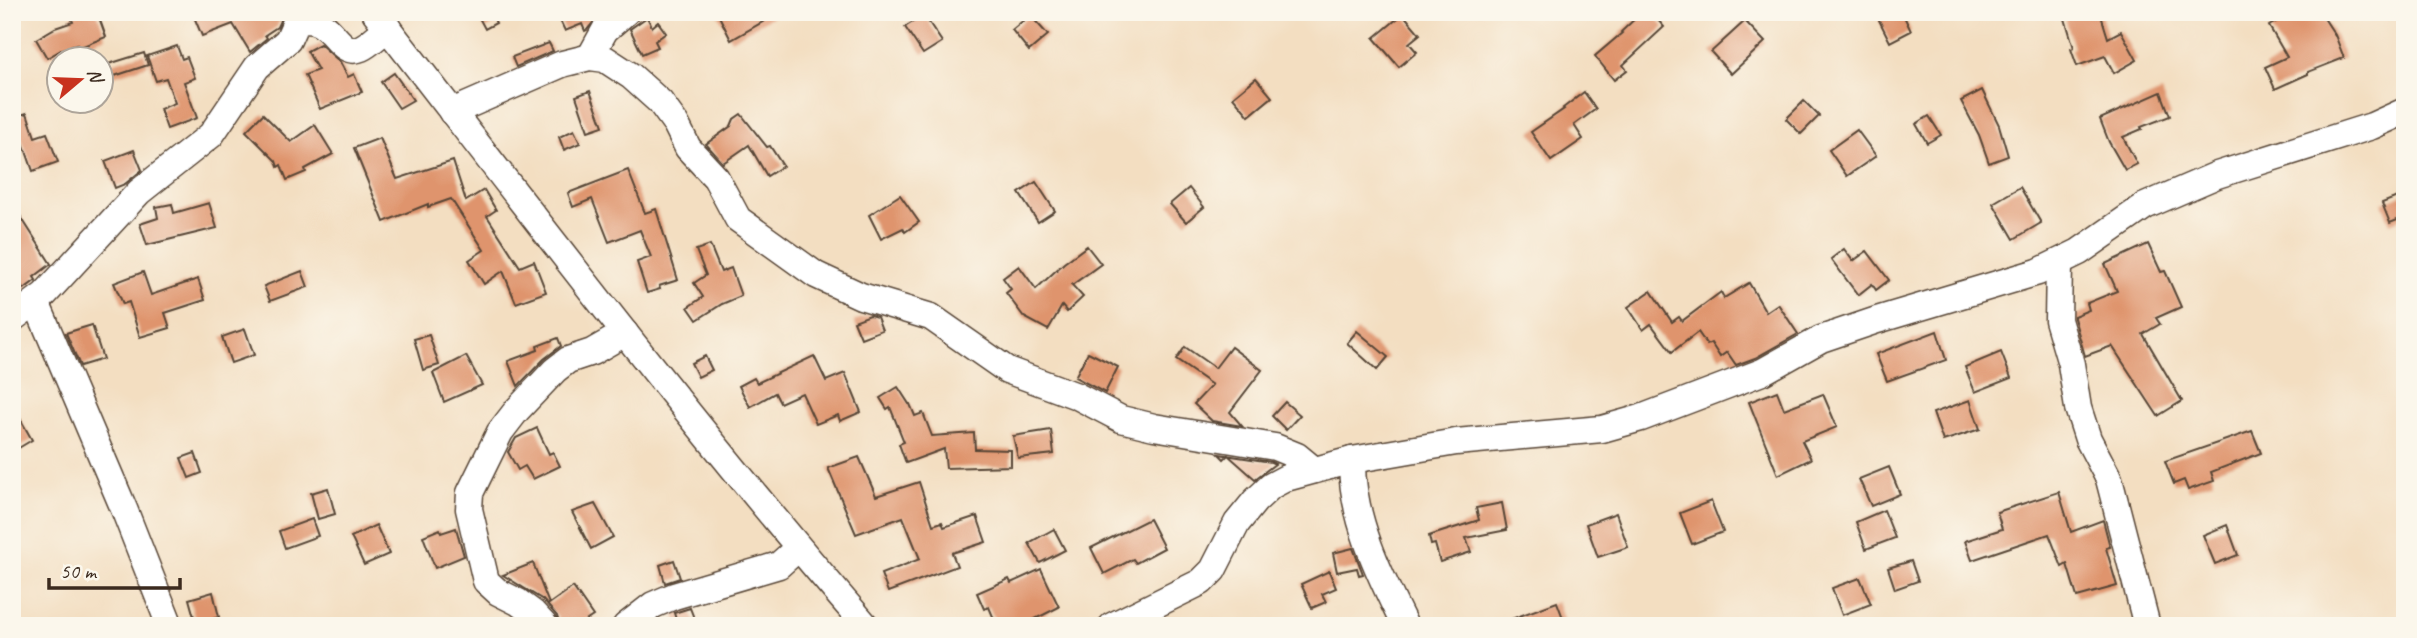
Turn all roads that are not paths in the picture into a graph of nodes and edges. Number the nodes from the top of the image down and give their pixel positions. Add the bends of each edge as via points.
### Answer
1 (626, 12) edge
2 (381, 20) edge
3 (602, 21) edge
4 (590, 57) junction
5 (452, 111) junction
6 (2405, 111) edge
7 (2059, 264) junction
8 (36, 302) junction
9 (12, 319) edge
10 (625, 333) junction
11 (1352, 460) junction
12 (1289, 466) junction
13 (798, 548) junction
14 (170, 626) edge
15 (545, 626) edge
16 (626, 626) edge
17 (866, 626) edge
18 (1112, 626) edge
19 (1405, 626) edge
20 (2147, 626) edge

1 - 3 street
2 - 5 street
2 - 8 street via 361,48 352,50 315,20 296,22 288,40 257,67 211,135 139,192
3 - 4 street
4 - 5 street via 562,64
4 - 12 street via 618,67 660,102 688,148 716,178 738,219 816,275 861,296 931,317 1007,370 1077,396 1121,419 1275,447
5 - 10 street
6 - 7 street via 2372,126 2217,175 2145,206
7 - 11 street via 1821,339 1762,372 1602,429 1456,442
7 - 20 street via 2058,320 2078,408 2109,479
8 - 9 street
8 - 14 street
10 - 13 street
10 - 15 street via 555,370 500,432 470,493 469,509 486,581
11 - 12 street via 1314,470
11 - 19 street via 1361,521
12 - 18 street via 1237,523 1213,570 1201,582
13 - 16 street via 779,565 663,600
13 - 17 street

